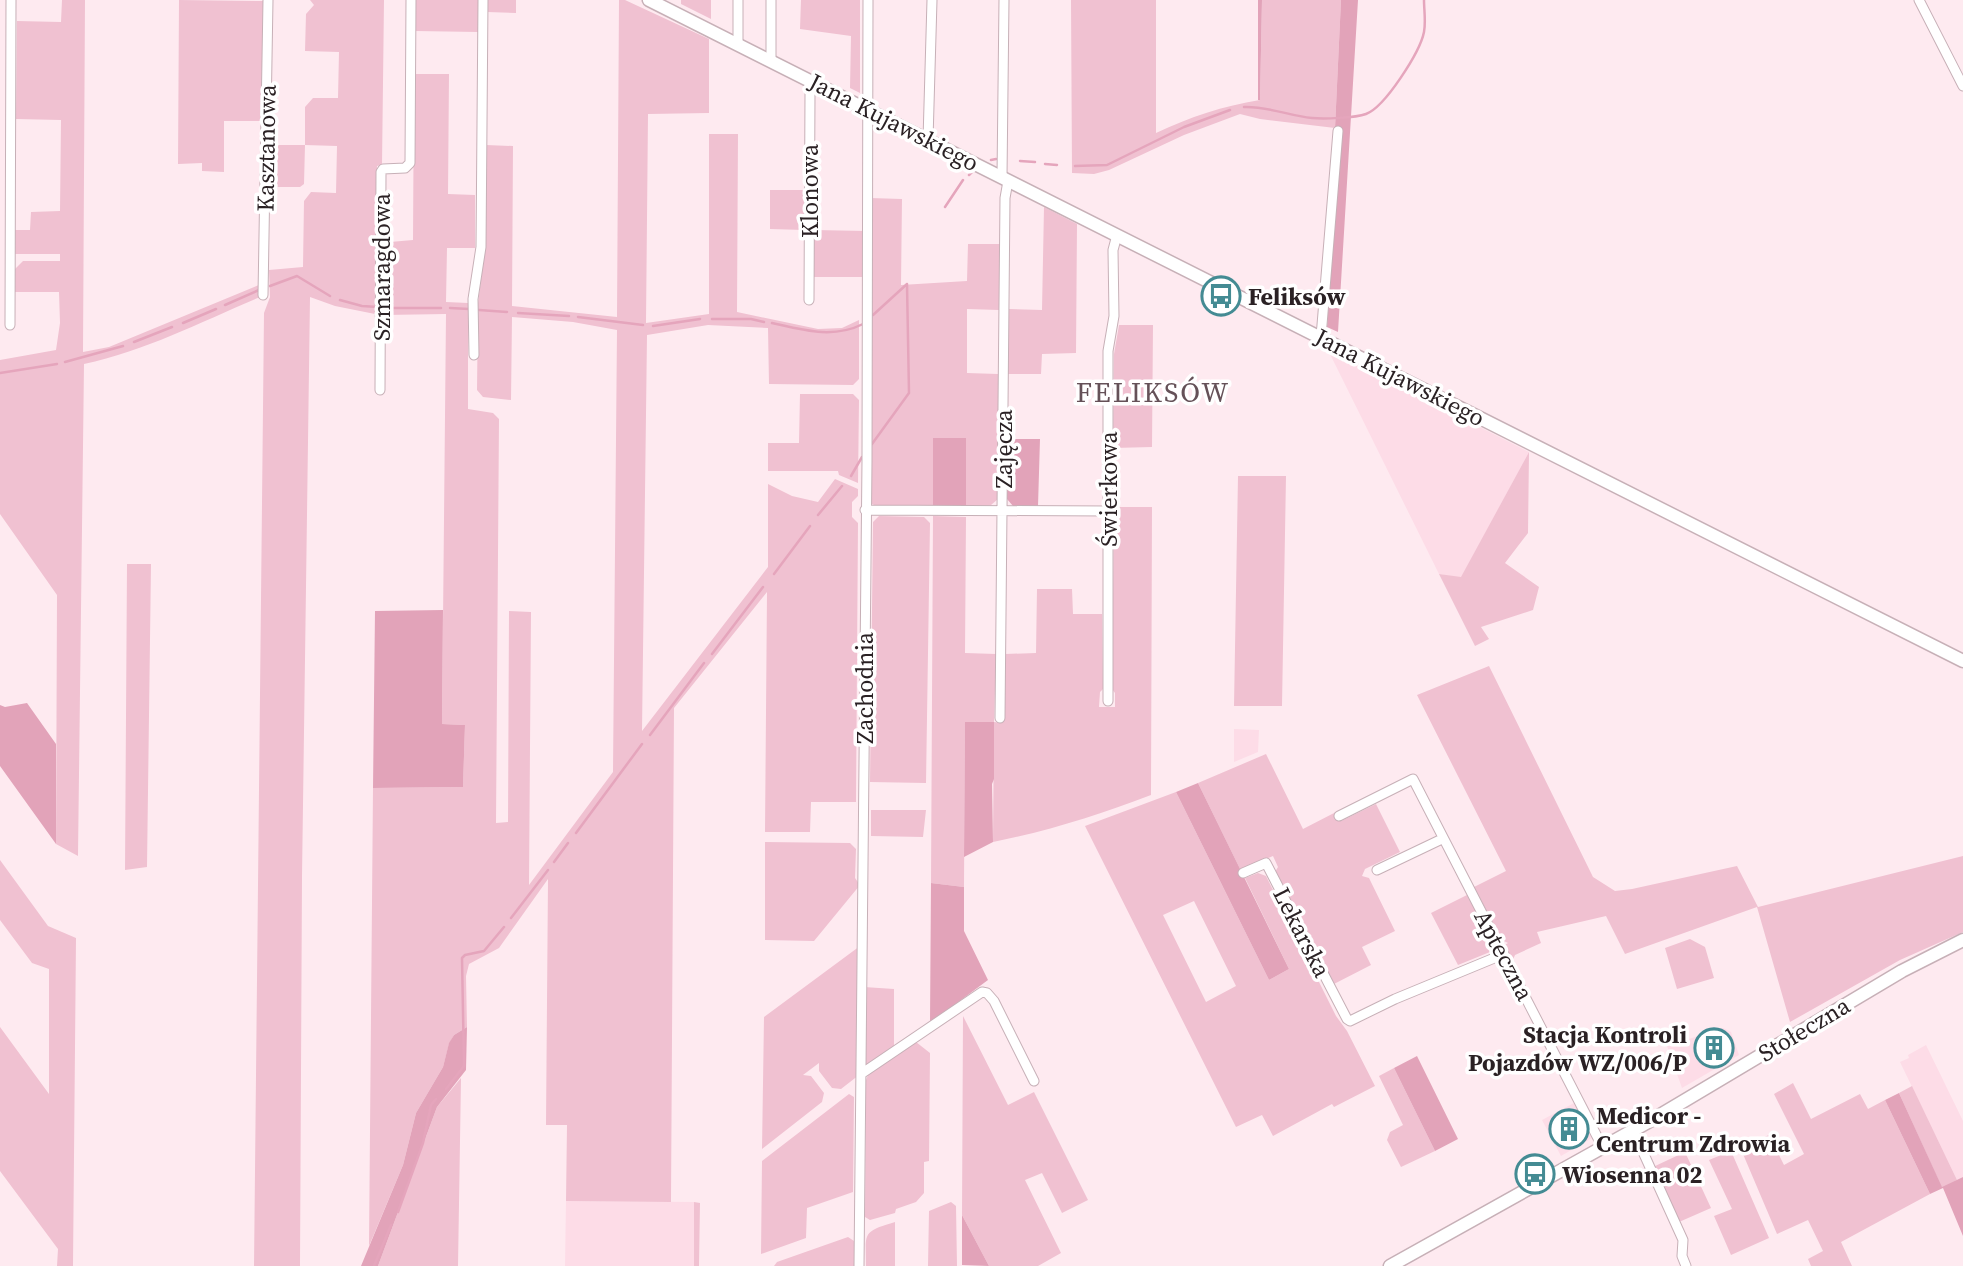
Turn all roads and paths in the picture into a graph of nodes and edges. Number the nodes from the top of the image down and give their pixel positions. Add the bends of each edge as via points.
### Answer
1 (11, 0) edge
2 (268, 0) edge
3 (411, 0) edge
4 (483, 0) edge
5 (649, 0) edge
6 (738, 0) edge
7 (771, 0) edge
8 (868, 0) edge
9 (932, 0) edge
10 (1004, 0) edge
11 (1919, 0) edge
12 (738, 44) junction
13 (771, 60) junction
14 (813, 82) junction
15 (1963, 86) edge
16 (869, 109) junction
17 (1338, 131) dead end
18 (928, 140) junction
19 (1005, 179) junction
20 (1117, 235) junction
21 (5, 257) edge
22 (263, 295) dead end
23 (809, 300) dead end
24 (10, 325) dead end
25 (1321, 337) junction
26 (474, 355) dead end
27 (380, 390) dead end
28 (865, 510) junction
29 (1003, 511) junction
30 (1108, 511) junction
31 (1963, 661) edge
32 (1108, 701) dead end
33 (1000, 718) dead end
34 (1339, 816) dead end
35 (1442, 839) junction
36 (1377, 870) dead end
37 (1243, 873) dead end
38 (1963, 940) edge
39 (1504, 954) junction
40 (861, 1074) junction
41 (1034, 1081) dead end
42 (1633, 1130) junction
43 (1603, 1147) junction
44 (1413, 1259) edge
45 (859, 1266) edge
46 (1390, 1266) edge
47 (1686, 1266) edge

1 - 21 street
2 - 22 street, Kasztanowa
3 - 27 street, Szmaragdowa via 410,163 381,172
4 - 26 street via 481,247 473,299
5 - 12 main road, Jana Kujawskiego
6 - 12 street
7 - 13 street
8 - 16 street, Zachodnia
9 - 18 street
10 - 19 street, Zajęcza
11 - 15 street
12 - 13 main road, Jana Kujawskiego
13 - 14 main road, Jana Kujawskiego
14 - 16 main road, Jana Kujawskiego
14 - 23 street, Klonowa
16 - 18 main road, Jana Kujawskiego
16 - 28 street, Zachodnia
17 - 25 street
18 - 19 main road, Jana Kujawskiego
19 - 20 main road, Jana Kujawskiego
19 - 29 street, Zajęcza
20 - 25 main road, Jana Kujawskiego
20 - 30 street, Świerkowa via 1108,351
21 - 24 street
25 - 31 main road, Jana Kujawskiego
28 - 29 street
28 - 40 street, Zachodnia
29 - 30 street
29 - 33 street, Zajęcza
30 - 32 street, Świerkowa
34 - 35 street, Apteczna via 1413,779
35 - 36 street
35 - 39 street, Apteczna
37 - 39 street, Lekarska via 1266,863 1350,1021
38 - 42 main road, Stołeczna
39 - 43 street, Apteczna
40 - 41 street via 982,992 994,1001
40 - 45 street, Zachodnia
42 - 43 main road, Stołeczna
42 - 47 street via 1683,1240
43 - 44 main road, Stołeczna
44 - 46 main road, Stołeczna

